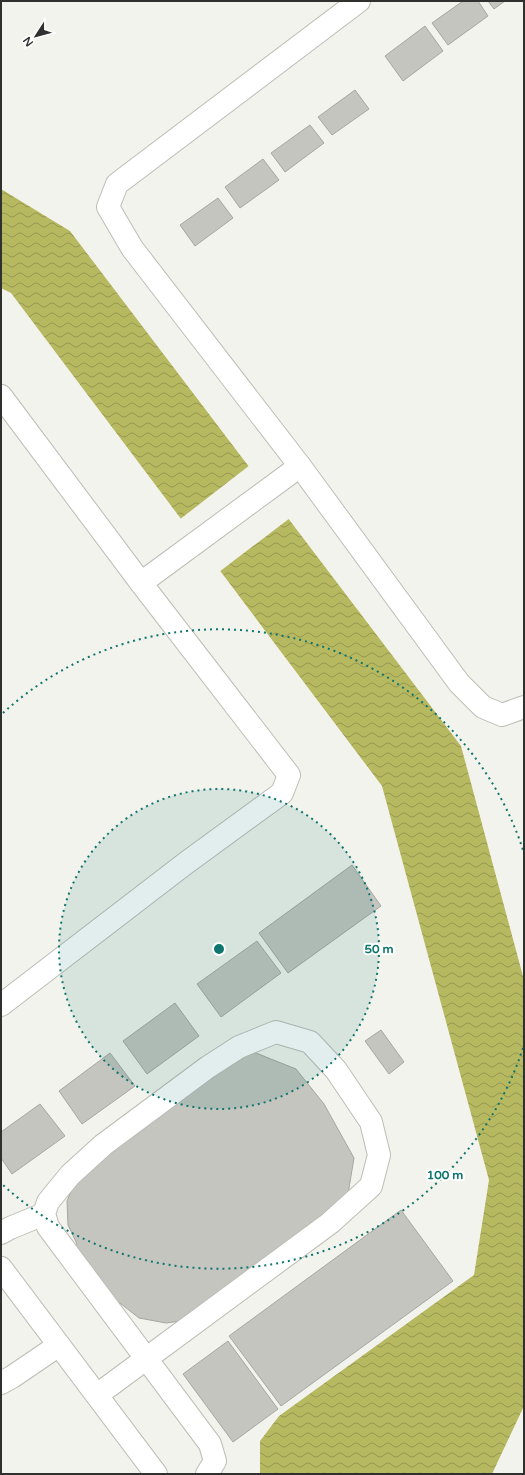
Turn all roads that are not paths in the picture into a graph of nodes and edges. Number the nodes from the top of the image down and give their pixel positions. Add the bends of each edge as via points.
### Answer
1 (359, 1) edge
2 (1, 396) edge
3 (295, 469) junction
4 (141, 583) junction
5 (524, 707) edge
6 (1, 1005) edge
7 (44, 1214) junction
8 (1, 1233) edge
9 (1, 1268) edge
10 (59, 1345) junction
11 (146, 1359) junction
12 (1, 1383) edge
13 (97, 1395) junction
14 (156, 1474) edge
15 (207, 1474) edge

1 - 3 street via 117,184 108,207 132,248
2 - 4 street
3 - 4 street
3 - 5 street via 459,683 484,707 502,715
4 - 6 street via 289,775 282,793
7 - 8 street
7 - 11 street via 48,1227
7 - 11 street via 48,1202 70,1175 103,1145 239,1047 276,1032 310,1042 336,1070 371,1122 380,1155 371,1186 330,1223
9 - 10 street
10 - 12 street
10 - 13 street
11 - 13 street
11 - 15 street via 210,1444 215,1461
13 - 14 street

